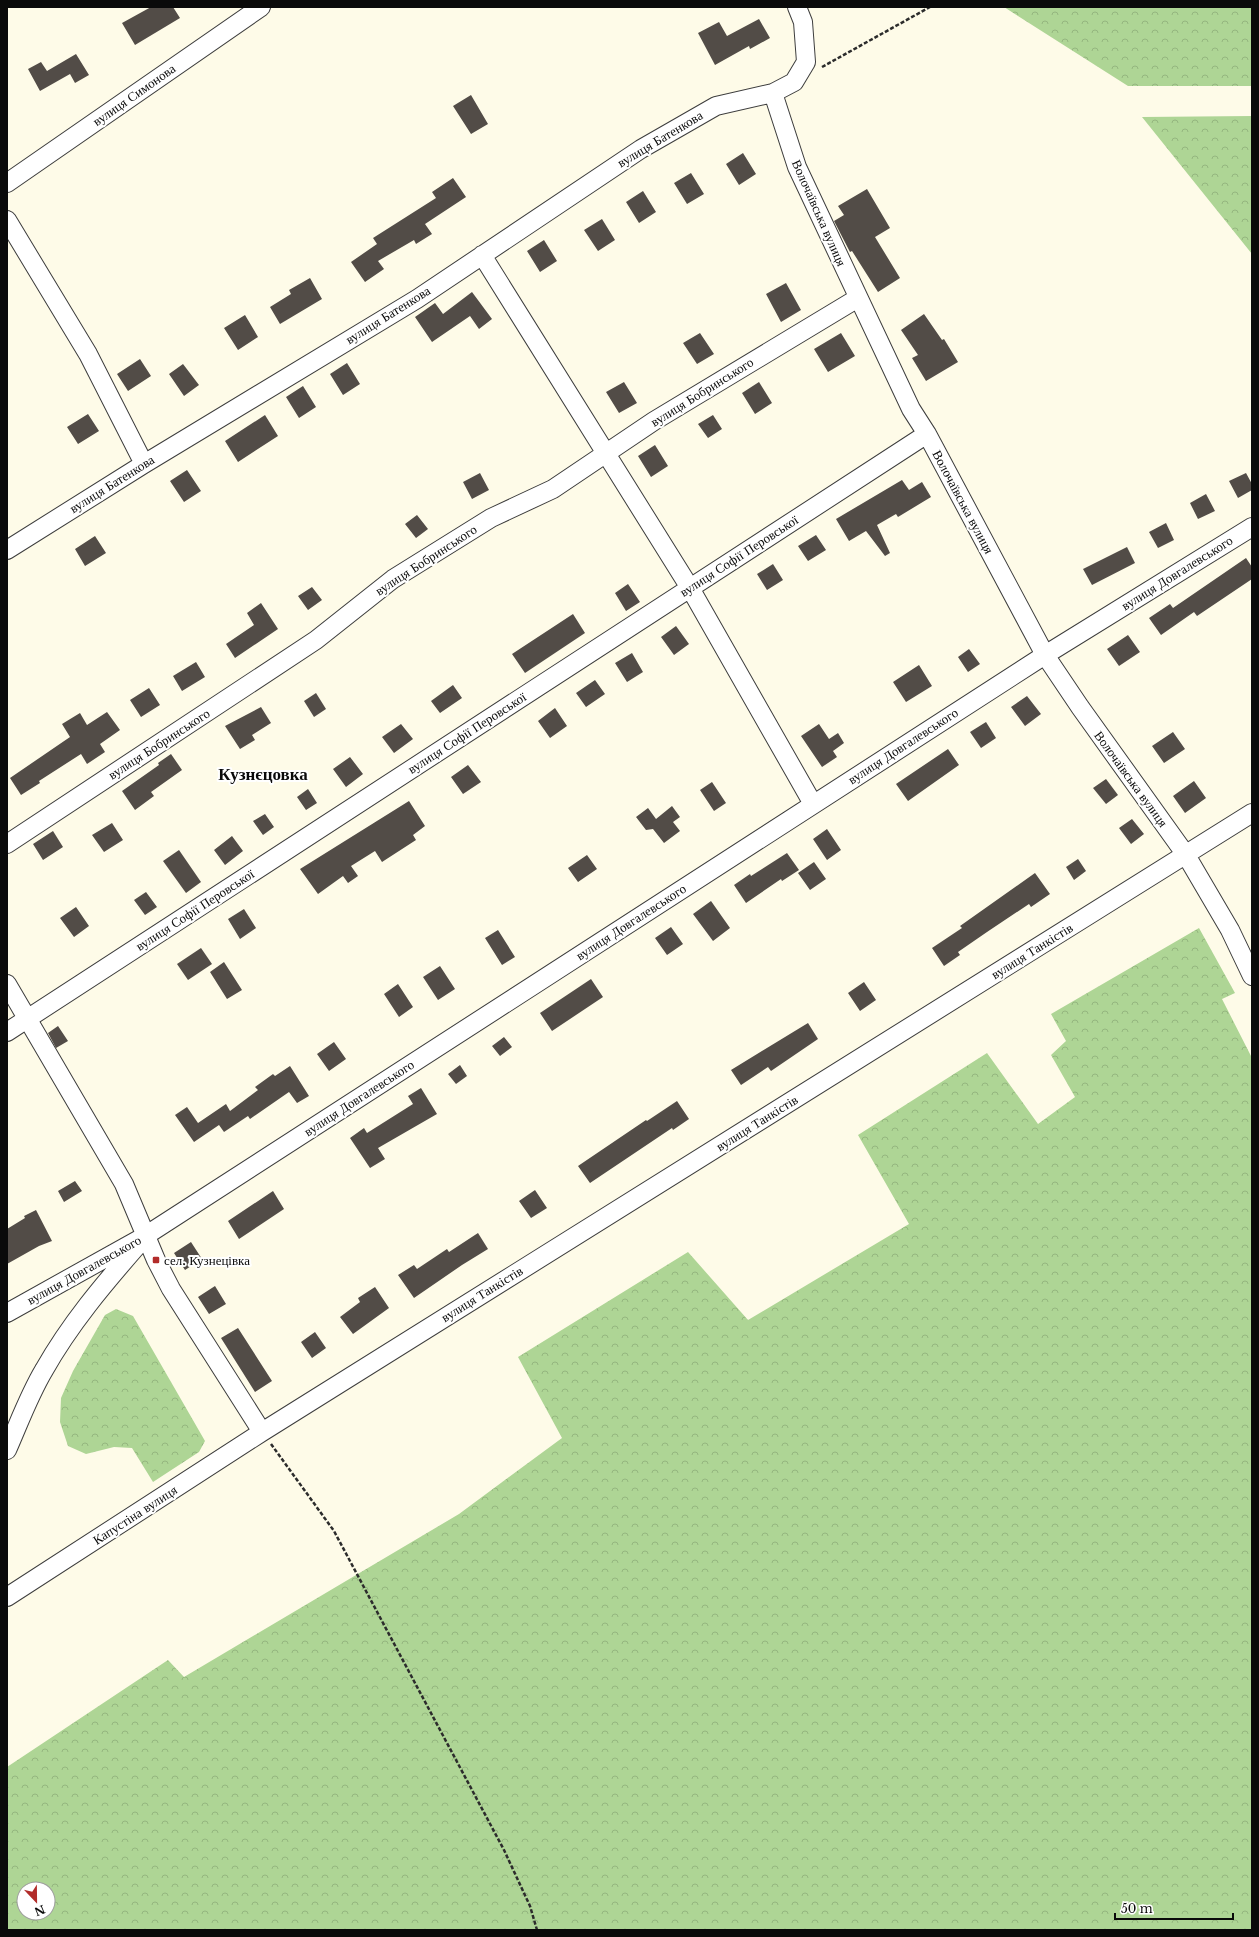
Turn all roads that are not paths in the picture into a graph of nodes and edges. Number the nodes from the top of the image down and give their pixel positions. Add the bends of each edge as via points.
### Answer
1 (261, 7) edge
2 (797, 7) edge
3 (773, 93) junction
4 (7, 183) edge
5 (7, 220) edge
6 (482, 255) junction
7 (858, 298) junction
8 (927, 434) junction
9 (606, 453) junction
10 (144, 464) junction
11 (1252, 526) edge
12 (7, 550) edge
13 (690, 588) junction
14 (1045, 654) junction
15 (813, 804) junction
16 (1252, 813) edge
17 (7, 844) edge
18 (1186, 855) junction
19 (1252, 976) edge
20 (7, 984) edge
21 (28, 1019) junction
22 (7, 1032) edge
23 (145, 1236) junction
24 (7, 1313) edge
25 (262, 1432) junction
26 (7, 1450) edge
27 (7, 1597) edge

1 - 4 street, вулиця Симонова
2 - 3 street via 804,22 806,62 794,82
3 - 6 street, вулиця Батенкова via 716,106 641,148
3 - 7 street, Волочаївська вулиця via 797,167
5 - 10 street via 88,354
6 - 9 street
6 - 10 street, вулиця Батенкова via 417,299
7 - 8 street, Волочаївська вулиця via 911,409
7 - 9 street, вулиця Бобринського via 654,421
8 - 13 street, вулиця Софії Перовської
8 - 14 street, Волочаївська вулиця
9 - 13 street
9 - 17 street, вулиця Бобринського via 554,489 491,518 393,579 316,640
10 - 12 street, вулиця Батенкова
11 - 14 street, вулиця Довгалевського
13 - 15 street
13 - 21 street, вулиця Софії Перовської
14 - 15 street, вулиця Довгалевського
14 - 18 street, Волочаївська вулиця
15 - 23 street, вулиця Довгалевського
16 - 18 street, вулиця Танкістів
18 - 19 street, Волочаївська вулиця via 1230,930
18 - 25 street, вулиця Танкістів
20 - 21 street
21 - 22 street, вулиця Софії Перовської
21 - 23 street via 124,1184
23 - 24 street, вулиця Довгалевського
23 - 25 street via 171,1289
23 - 26 street via 71,1327 44,1370
25 - 27 street, Капустіна вулиця

